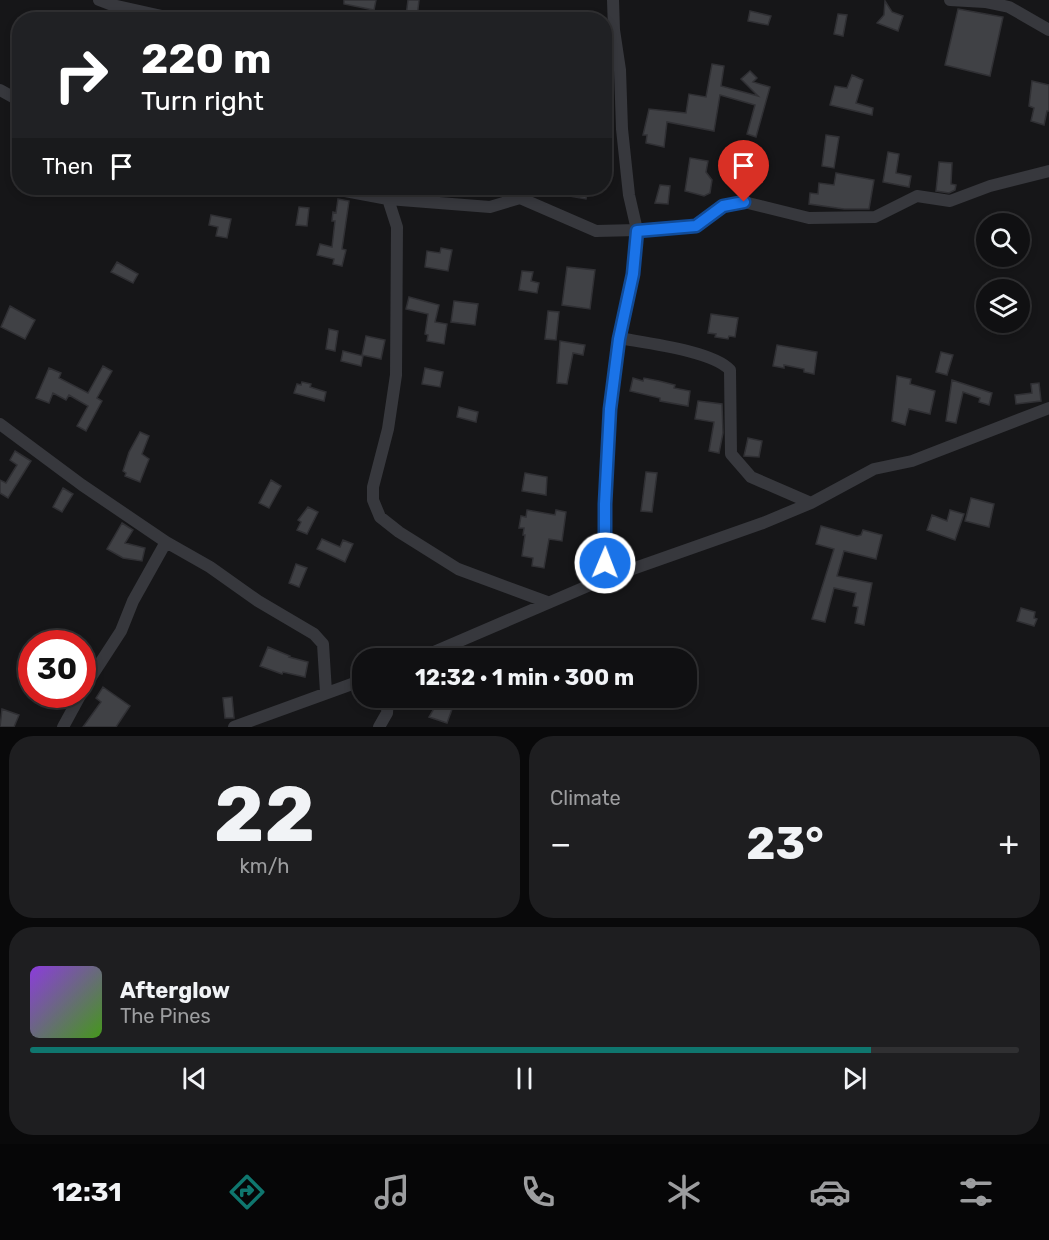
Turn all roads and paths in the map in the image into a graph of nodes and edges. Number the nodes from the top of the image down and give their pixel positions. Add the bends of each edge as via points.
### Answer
1 (99, 0) edge
2 (614, 0) edge
3 (950, 0) edge
4 (144, 12) edge
5 (1049, 30) edge
6 (1049, 171) edge
7 (367, 195) edge
8 (384, 195) edge
9 (388, 199) junction
10 (637, 231) junction
11 (619, 339) junction
12 (1049, 408) edge
13 (0, 424) edge
14 (811, 503) junction
15 (166, 542) junction
16 (604, 579) junction
17 (547, 602) junction
18 (443, 648) edge
19 (96, 671) edge
20 (352, 684) edge
21 (326, 692) junction
22 (74, 708) edge
23 (387, 708) edge
24 (63, 727) edge
25 (234, 727) edge
26 (379, 727) edge

1 - 4 street
2 - 10 street via 622,129
3 - 5 street via 1009,7
6 - 10 street via 950,201 917,196 875,217 809,218 744,202 723,206 696,226
7 - 9 street
8 - 9 street
9 - 10 street via 490,207 520,198 596,231
9 - 17 street via 397,227 396,375 373,500 380,517 458,569
10 - 11 street
11 - 14 street via 723,362 730,370 731,454 751,477
11 - 16 street via 610,409
12 - 14 street via 912,461 874,469
13 - 15 street
14 - 16 street
15 - 19 street
15 - 21 street via 314,634 323,644
16 - 17 street
17 - 18 street
20 - 21 street
21 - 25 street
22 - 24 street
23 - 26 street

